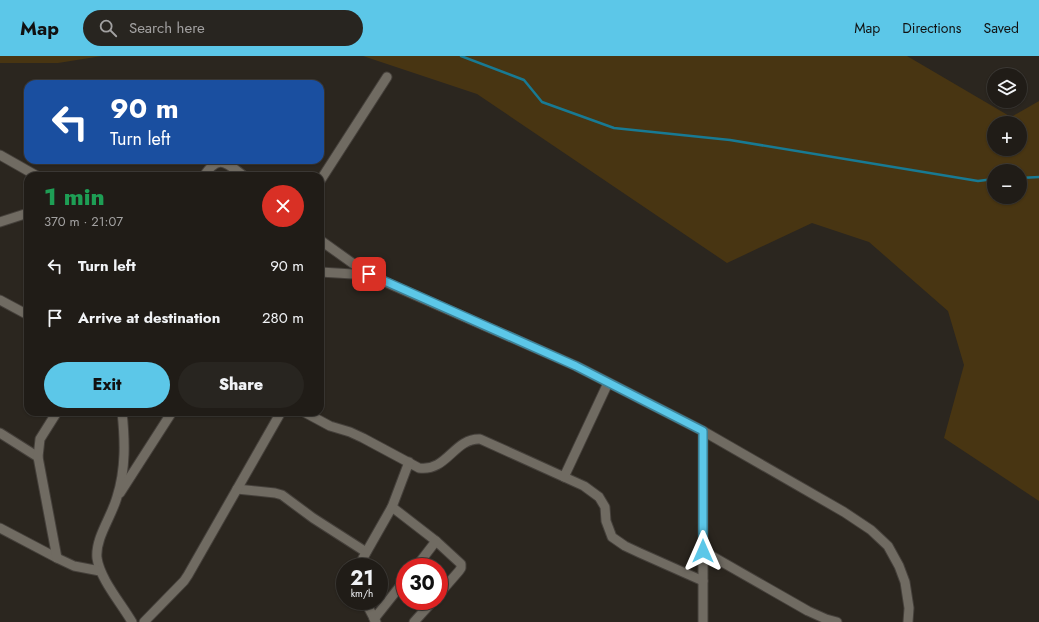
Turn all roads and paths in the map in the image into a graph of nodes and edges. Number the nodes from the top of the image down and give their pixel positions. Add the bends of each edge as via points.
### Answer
1 (387, 77) dead end
2 (0, 155) edge
3 (213, 164) edge
4 (228, 164) edge
5 (30, 172) edge
6 (206, 172) edge
7 (239, 172) edge
8 (324, 175) edge
9 (24, 214) edge
10 (0, 222) edge
11 (324, 243) edge
12 (324, 272) edge
13 (369, 274) junction
14 (0, 300) edge
15 (24, 313) edge
16 (608, 383) junction
17 (54, 416) edge
18 (122, 416) edge
19 (169, 416) edge
20 (279, 416) edge
21 (311, 416) edge
22 (703, 431) junction
23 (0, 433) edge
24 (38, 457) junction
25 (409, 462) junction
26 (564, 477) junction
27 (237, 489) junction
28 (117, 497) junction
29 (392, 507) junction
30 (0, 528) edge
31 (436, 541) junction
32 (703, 551) junction
33 (366, 552) junction
34 (57, 558) junction
35 (363, 558) edge
36 (423, 558) edge
37 (100, 571) junction
38 (703, 581) junction
39 (448, 583) edge
40 (396, 592) edge
41 (370, 610) edge
42 (425, 610) edge
43 (375, 621) edge
44 (132, 622) edge
45 (144, 622) edge
46 (414, 622) edge
47 (703, 622) edge
48 (837, 622) edge
49 (908, 622) edge

1 - 8 street
2 - 5 street
3 - 6 street
4 - 7 street
9 - 10 street
11 - 13 street
12 - 13 street
13 - 16 street via 576,366
14 - 15 street
16 - 22 street
16 - 26 street
17 - 24 street via 40,439
18 - 28 street via 124,462
19 - 28 street
20 - 27 street
21 - 25 street via 363,438
22 - 32 street
22 - 49 street via 871,530 888,546 899,566 905,582
23 - 24 street
24 - 34 street
25 - 26 street via 419,468 435,467 472,438 480,439
25 - 29 street
26 - 38 street via 584,486 599,497 605,507 606,521 612,537 630,548
27 - 33 street via 282,495
27 - 45 street via 184,581
28 - 37 street via 97,548
29 - 31 street
29 - 33 street
30 - 34 street
31 - 36 street
31 - 39 street via 461,564 461,568
32 - 38 street
32 - 48 street via 808,611
33 - 35 street
34 - 37 street via 74,566
37 - 44 street
38 - 47 street
40 - 43 street
41 - 43 street
42 - 46 street

